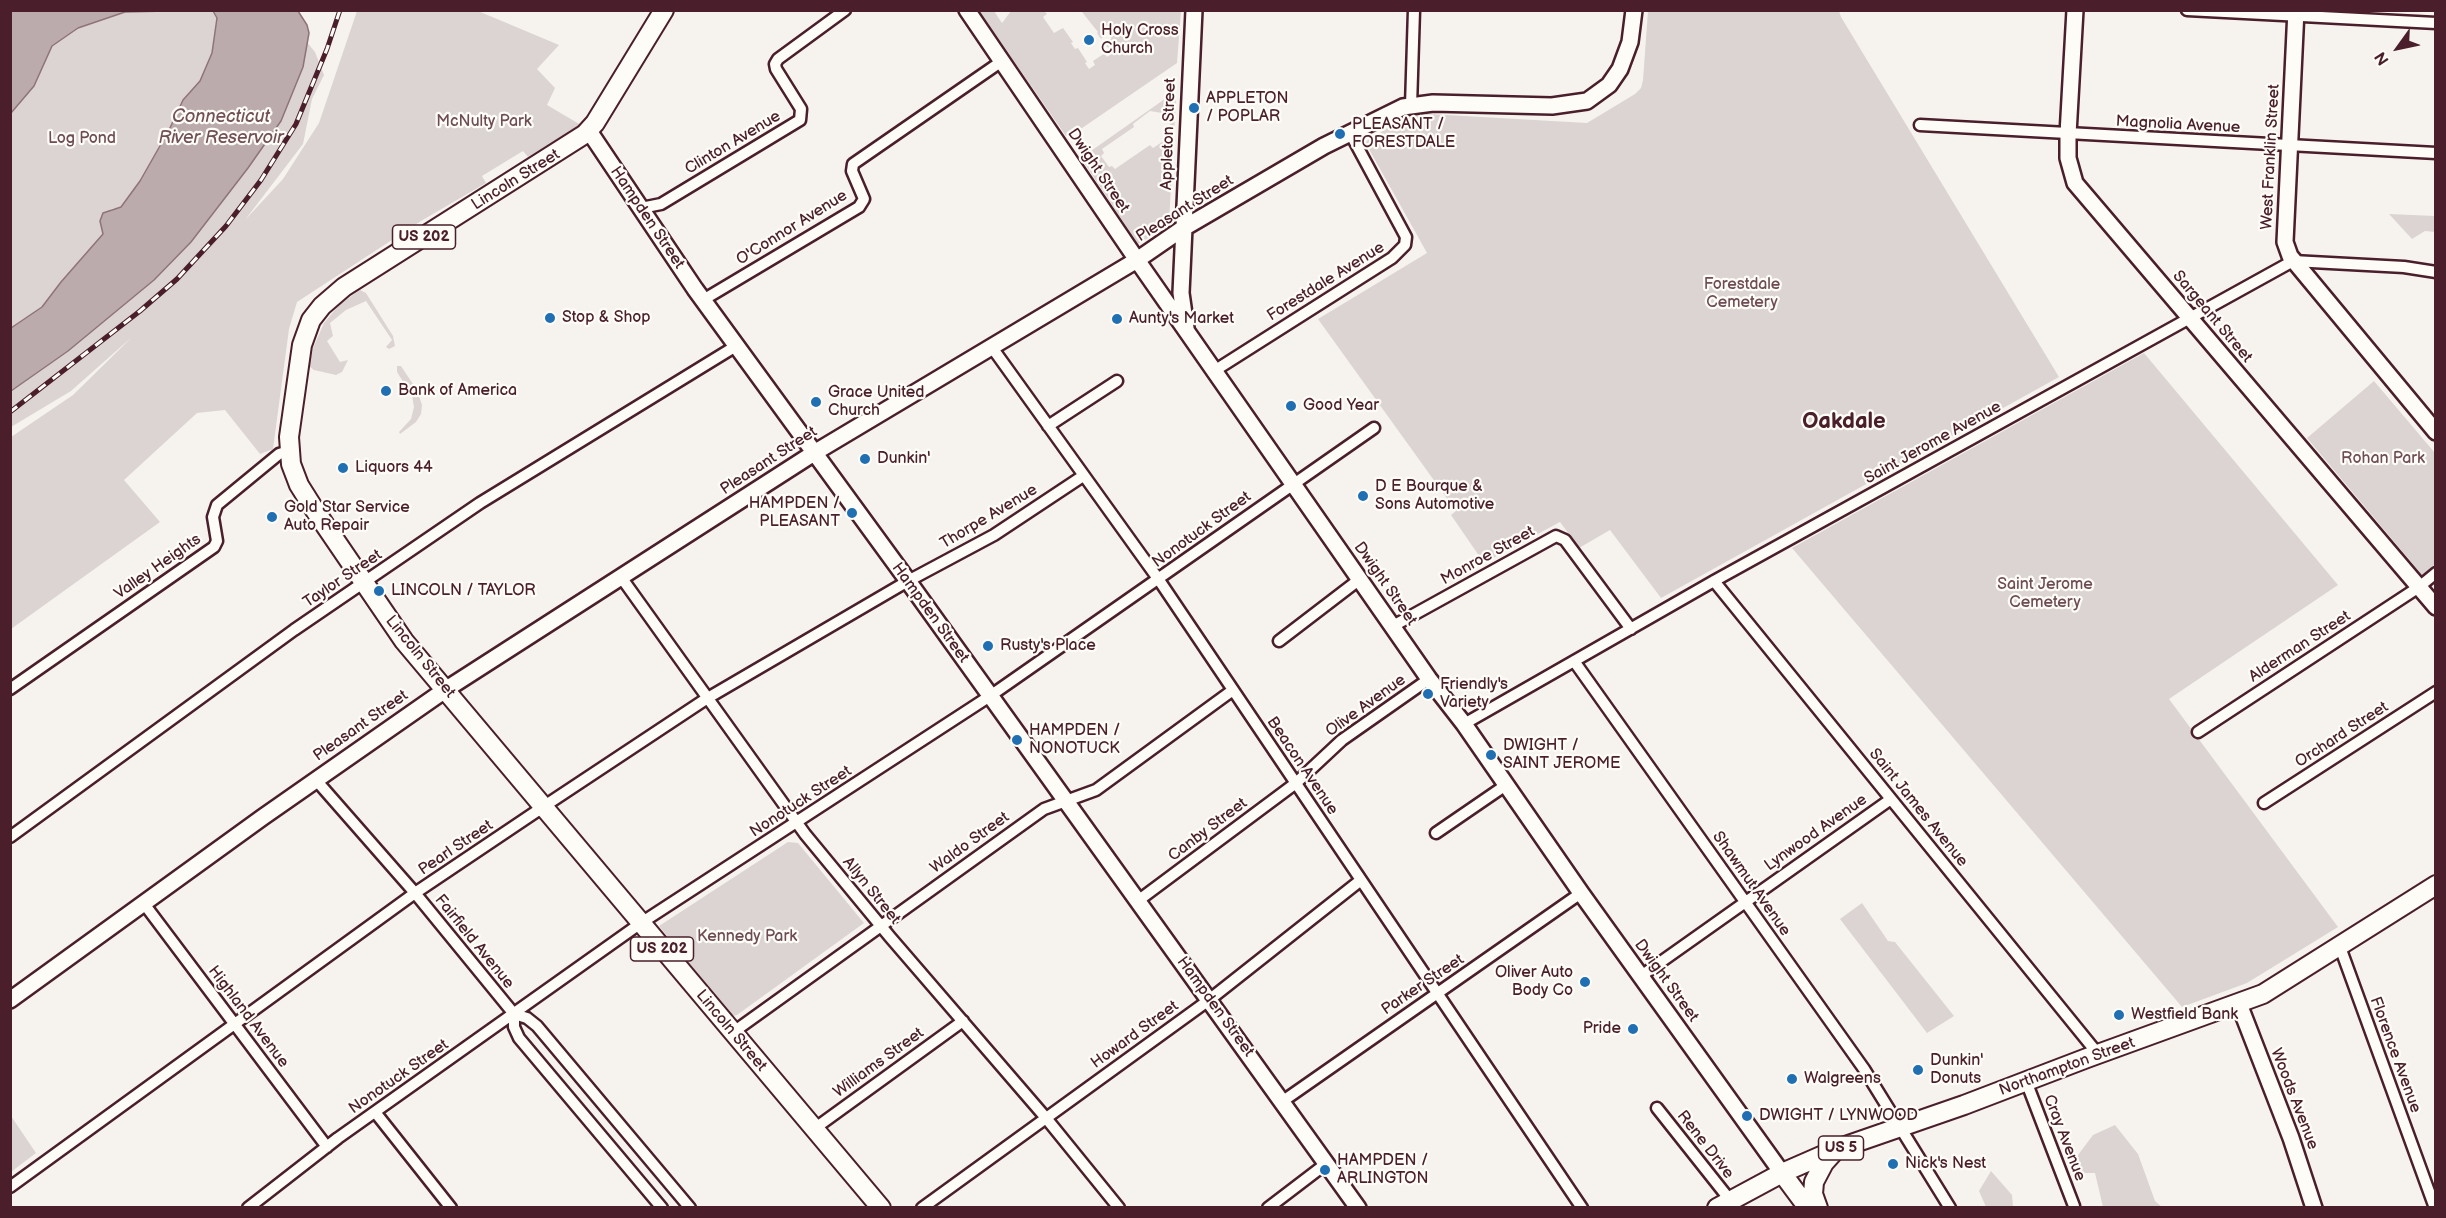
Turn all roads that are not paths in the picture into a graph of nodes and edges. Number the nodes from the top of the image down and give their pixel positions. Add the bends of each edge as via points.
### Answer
1 (664, 10) edge
2 (845, 10) edge
3 (967, 10) edge
4 (1194, 10) edge
5 (1414, 10) edge
6 (1634, 10) edge
7 (2075, 10) edge
8 (2187, 10) edge
9 (2296, 13) edge
10 (2436, 23) edge
11 (1002, 61) junction
12 (1411, 106) junction
13 (1920, 124) dead end
14 (589, 131) junction
15 (1350, 133) junction
16 (2068, 134) junction
17 (2289, 146) junction
18 (2436, 153) edge
19 (641, 208) junction
20 (1182, 229) junction
21 (1137, 260) junction
22 (2293, 261) junction
23 (2436, 272) edge
24 (703, 300) junction
25 (2189, 317) junction
26 (1187, 331) junction
27 (736, 346) junction
28 (991, 346) junction
29 (1214, 371) junction
30 (1118, 381) dead end
31 (1048, 426) junction
32 (1374, 428) dead end
33 (2436, 432) edge
34 (288, 451) junction
35 (814, 453) junction
36 (1083, 476) junction
37 (1292, 483) junction
38 (2436, 573) edge
39 (621, 578) junction
40 (1360, 579) junction
41 (1159, 580) junction
42 (908, 581) junction
43 (1714, 581) junction
44 (364, 584) junction
45 (2419, 587) junction
46 (2436, 607) edge
47 (1393, 626) junction
48 (1631, 629) junction
49 (1279, 640) dead end
50 (1574, 661) junction
51 (1429, 679) junction
52 (10, 689) edge
53 (445, 690) junction
54 (1233, 690) junction
55 (2436, 692) edge
56 (990, 696) junction
57 (706, 699) junction
58 (1464, 724) junction
59 (2198, 732) dead end
60 (316, 780) junction
61 (1296, 783) junction
62 (1506, 785) junction
63 (1891, 799) junction
64 (1066, 801) junction
65 (2264, 803) dead end
66 (543, 807) junction
67 (796, 823) junction
68 (1436, 834) dead end
69 (10, 837) edge
70 (1361, 880) junction
71 (2435, 885) edge
72 (415, 893) junction
73 (1581, 894) junction
74 (1138, 900) junction
75 (1745, 902) junction
76 (145, 904) junction
77 (641, 922) junction
78 (880, 926) junction
79 (2340, 947) junction
80 (1641, 976) junction
81 (1437, 994) junction
82 (10, 1000) edge
83 (1209, 1000) junction
84 (2239, 1004) junction
85 (514, 1014) junction
86 (963, 1021) junction
87 (235, 1024) junction
88 (732, 1033) junction
89 (2098, 1054) junction
90 (2026, 1081) junction
91 (1283, 1101) junction
92 (1657, 1108) dead end
93 (375, 1112) junction
94 (1046, 1118) junction
95 (1901, 1127) junction
96 (814, 1129) junction
97 (327, 1147) junction
98 (1837, 1149) junction
99 (1327, 1163) junction
100 (1782, 1173) junction
101 (10, 1187) edge
102 (1723, 1204) edge
103 (2074, 1206) edge
104 (249, 1207) edge
105 (451, 1208) edge
106 (662, 1208) edge
107 (690, 1208) edge
108 (881, 1208) edge
109 (922, 1208) edge
110 (1119, 1208) edge
111 (1268, 1208) edge
112 (1358, 1208) edge
113 (1582, 1208) edge
114 (1808, 1208) edge
115 (1818, 1208) edge
116 (1950, 1208) edge
117 (2314, 1208) edge
118 (2435, 1208) edge

1 - 14 main road, US 202
2 - 19 street, Clinton Avenue via 775,63 801,109 800,120 661,204
3 - 11 main road, Dwight Street
4 - 20 main road, Appleton Street
5 - 12 street
6 - 12 main road, Pleasant Street via 1630,42 1620,69 1610,85 1587,101 1552,106
7 - 16 main road, Sargeant Street
8 - 9 street
9 - 10 street
9 - 17 main road, West Franklin Street
11 - 21 main road, Dwight Street
11 - 24 street, O'Connor Avenue via 853,164 852,171 864,199 859,207
12 - 15 main road, Pleasant Street
13 - 16 street, Magnolia Avenue
14 - 19 main road, Hampden Street
14 - 34 main road, Lincoln Street / US 202 via 344,287 322,306 311,320 302,345
15 - 20 main road, Pleasant Street
15 - 29 street, Forestdale Avenue via 1406,237 1406,245 1392,258
16 - 17 street, Magnolia Avenue
16 - 25 main road, Sargeant Street via 2068,158 2075,183
17 - 18 street, Magnolia Avenue
17 - 22 main road, West Franklin Street via 2285,242
19 - 24 main road, Hampden Street
20 - 21 main road, Pleasant Street
20 - 26 main road, Appleton Street via 1180,293
21 - 26 main road, Dwight Street
21 - 28 main road, Pleasant Street
22 - 23 street
22 - 25 street, Saint Jerome Avenue
22 - 33 main road, West Franklin Street
24 - 27 main road, Hampden Street
25 - 43 street, Saint Jerome Avenue
25 - 45 main road, Sargeant Street
26 - 29 main road, Dwight Street
27 - 35 main road, Hampden Street
27 - 44 street, Taylor Street via 480,503
28 - 31 street, Beacon Avenue
28 - 35 main road, Pleasant Street
29 - 37 main road, Dwight Street
30 - 31 street
31 - 36 street, Beacon Avenue
32 - 37 street, Nonotuck Street
34 - 44 main road, Lincoln Street / US 202 via 299,485
34 - 52 street, Valley Heights via 279,454 218,505 213,517 217,541 214,546
35 - 39 main road, Pleasant Street
35 - 42 main road, Hampden Street
36 - 41 street, Beacon Avenue
36 - 42 street, Thorpe Avenue via 994,535
37 - 40 main road, Dwight Street
37 - 41 street, Nonotuck Street
38 - 45 street, Alderman Street
39 - 53 main road, Pleasant Street
39 - 57 street, Allyn Street
40 - 47 main road, Dwight Street
40 - 49 street
41 - 54 street, Beacon Avenue
41 - 56 street, Nonotuck Street
42 - 56 main road, Hampden Street
42 - 57 street, Pearl Street
43 - 48 street, Saint Jerome Avenue
43 - 63 street, Saint James Avenue
44 - 53 main road, Lincoln Street / US 202 via 404,642
44 - 69 street, Taylor Street via 294,630
45 - 46 main road, Sargeant Street
45 - 59 street, Alderman Street
47 - 48 street, Monroe Street via 1556,536 1564,540
47 - 51 main road, Dwight Street
48 - 50 street, Saint Jerome Avenue
50 - 58 street, Saint Jerome Avenue
50 - 75 street, Shawmut Avenue
51 - 58 main road, Dwight Street
51 - 61 street, Olive Avenue via 1342,740
53 - 60 main road, Pleasant Street
53 - 66 main road, Lincoln Street / US 202
54 - 61 street, Beacon Avenue
54 - 64 street, Waldo Street via 1096,790
55 - 65 street, Orchard Street
56 - 64 main road, Hampden Street
56 - 67 street, Nonotuck Street
57 - 66 street, Pearl Street
57 - 67 street, Allyn Street
58 - 62 main road, Dwight Street
60 - 72 street, Fairfield Avenue
60 - 76 main road, Pleasant Street
61 - 70 street, Beacon Avenue
61 - 74 street, Canby Street
62 - 68 street
62 - 73 main road, Dwight Street
63 - 75 street, Lynwood Avenue
63 - 89 street, Saint James Avenue
64 - 74 main road, Hampden Street
64 - 78 street, Waldo Street via 1044,808
66 - 72 street, Pearl Street
66 - 77 main road, Lincoln Street / US 202
67 - 77 street, Nonotuck Street
67 - 78 street, Allyn Street
70 - 81 street, Beacon Avenue
70 - 83 street, Howard Street
71 - 79 main road, Northampton Street / US 5
72 - 85 street, Fairfield Avenue
72 - 87 street, Pearl Street
73 - 80 main road, Dwight Street
73 - 81 street, Parker Street
74 - 83 main road, Hampden Street
75 - 80 street, Lynwood Avenue
75 - 95 street, Shawmut Avenue
76 - 82 main road, Pleasant Street
76 - 87 street, Highland Avenue
77 - 85 street, Nonotuck Street
77 - 88 main road, Lincoln Street / US 202
78 - 86 street, Allyn Street
78 - 88 street, Waldo Street
79 - 84 main road, Northampton Street / US 5 via 2270,991
79 - 118 street, Florence Avenue
80 - 100 main road, Dwight Street
81 - 91 street, Parker Street
81 - 113 street, Beacon Avenue
83 - 91 main road, Hampden Street
83 - 94 street, Howard Street
84 - 89 main road, Northampton Street / US 5
84 - 117 main road, Woods Avenue
85 - 93 street, Nonotuck Street
85 - 106 street, Fairfield Avenue via 519,1038
85 - 107 street, Fairfield Avenue via 537,1026
86 - 94 street, Allyn Street
86 - 96 street, Williams Street
87 - 97 street, Highland Avenue
87 - 101 street, Pearl Street
88 - 96 main road, Lincoln Street / US 202
89 - 90 main road, Northampton Street / US 5
90 - 95 main road, Northampton Street / US 5
90 - 103 street, Cray Avenue
91 - 99 main road, Hampden Street
92 - 102 street, Rene Drive
93 - 97 street, Nonotuck Street
93 - 105 street
94 - 109 street, Howard Street
94 - 110 street, Allyn Street
95 - 98 main road, Northampton Street / US 5
95 - 116 street, Shawmut Avenue
96 - 108 main road, Lincoln Street / US 202
97 - 104 street, Nonotuck Street
98 - 100 main road, Northampton Street / US 5
98 - 115 main road via 1814,1182
99 - 111 street
99 - 112 main road, Hampden Street
100 - 102 main road, Northampton Street / US 5
100 - 114 main road

